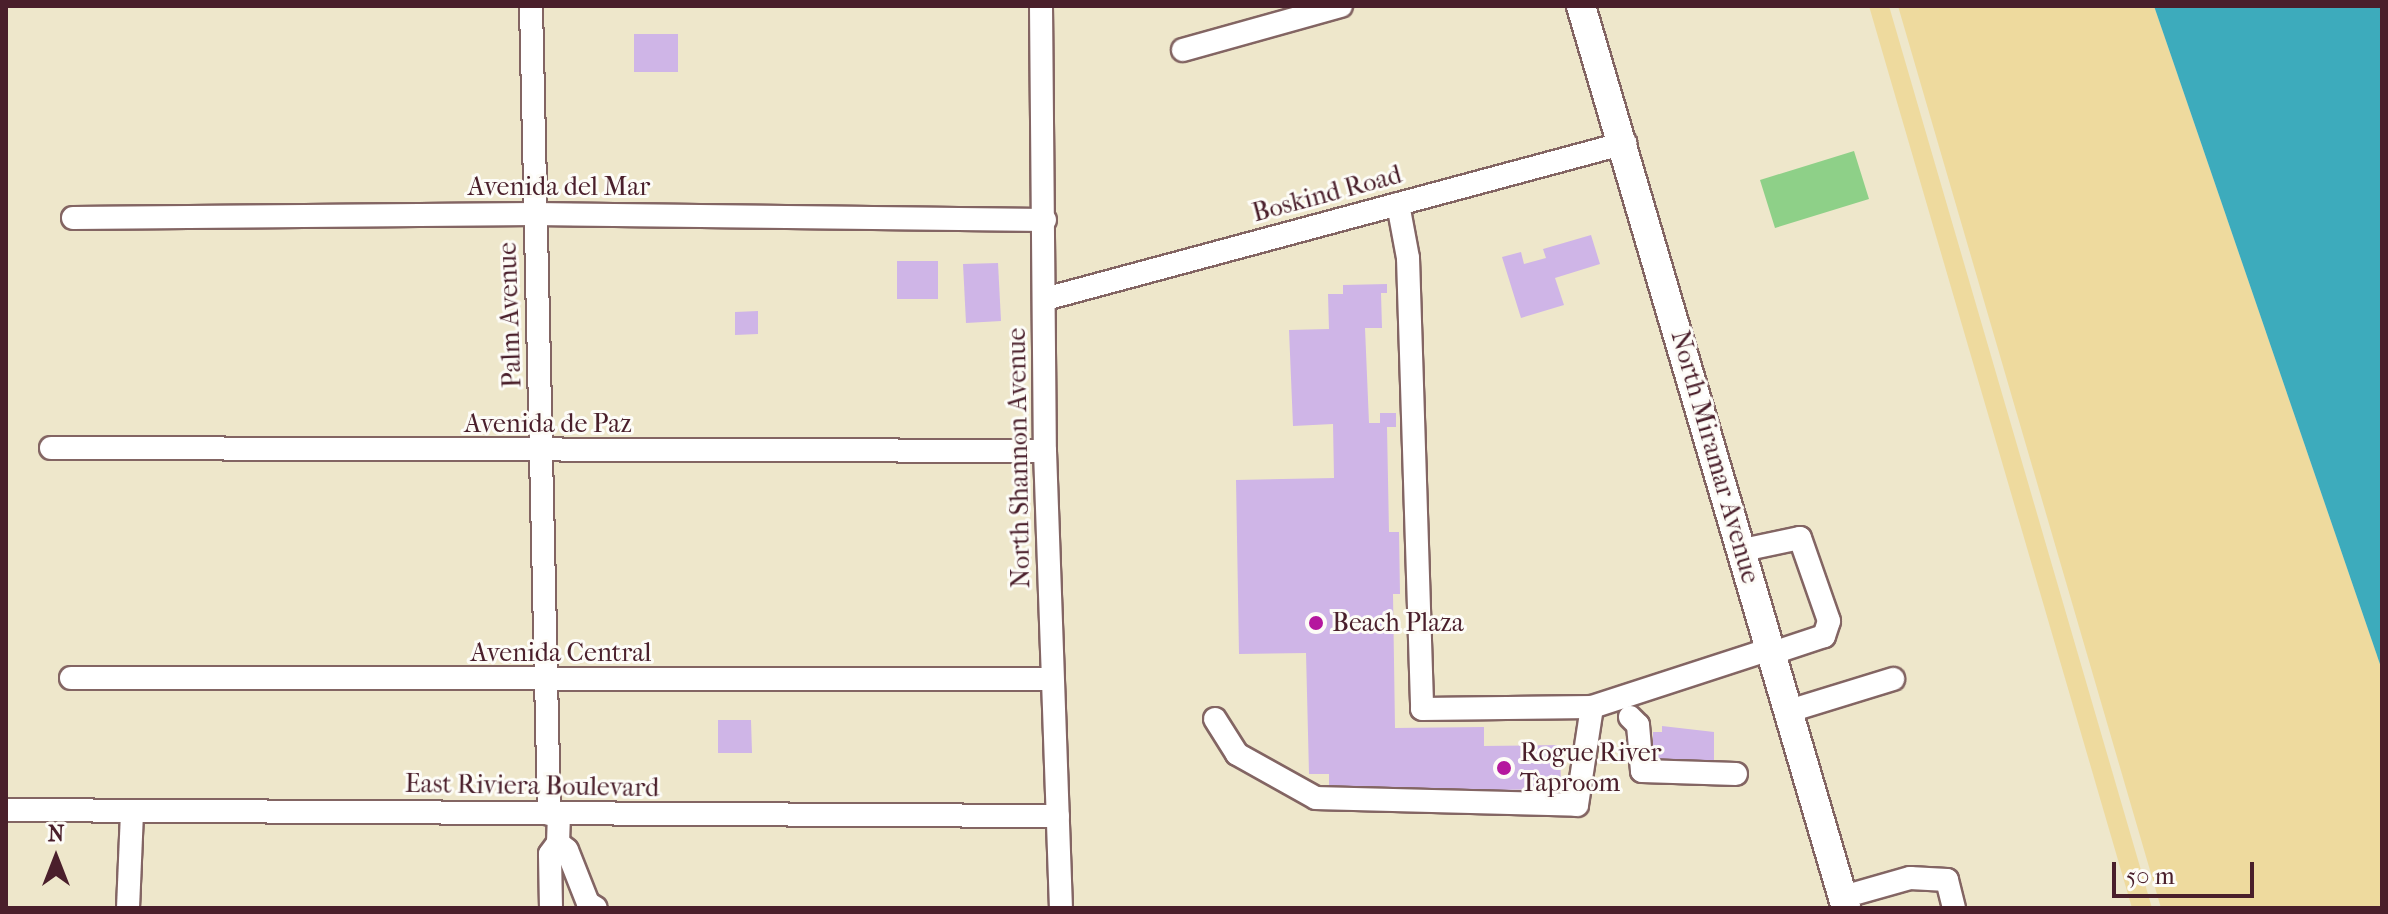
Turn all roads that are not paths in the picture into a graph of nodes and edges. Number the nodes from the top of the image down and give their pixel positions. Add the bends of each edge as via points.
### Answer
1 (531, 6) edge
2 (1041, 6) edge
3 (1341, 6) edge
4 (1581, 6) edge
5 (1183, 50) dead end
6 (1625, 143) junction
7 (1398, 204) junction
8 (535, 214) junction
9 (73, 218) dead end
10 (1045, 220) junction
11 (1045, 299) junction
12 (51, 448) dead end
13 (1045, 451) junction
14 (545, 453) junction
15 (1743, 550) junction
16 (1772, 651) junction
17 (71, 678) dead end
18 (1052, 679) junction
19 (1893, 679) dead end
20 (546, 681) junction
21 (1592, 707) junction
22 (1789, 711) junction
23 (1630, 717) dead end
24 (1215, 719) dead end
25 (1736, 774) dead end
26 (6, 810) edge
27 (132, 811) junction
28 (554, 814) junction
29 (1058, 816) junction
30 (558, 843) junction
31 (1844, 902) edge
32 (128, 908) edge
33 (551, 908) edge
34 (596, 908) edge
35 (1061, 908) edge
36 (1954, 908) edge

1 - 8 street, Palm Avenue
2 - 10 street, North Shannon Avenue
3 - 5 street
4 - 6 main road, North Miramar Avenue
6 - 7 street, Boskind Road
6 - 15 main road, North Miramar Avenue
7 - 11 street, Boskind Road
7 - 21 street via 1408,258 1422,709
8 - 9 street, Avenida del Mar
8 - 10 street, Avenida del Mar
8 - 14 street, Palm Avenue
10 - 11 street, North Shannon Avenue
11 - 13 street, North Shannon Avenue
12 - 14 street, Avenida de Paz
13 - 14 street, Avenida de Paz
13 - 18 street, North Shannon Avenue
14 - 20 street, Palm Avenue
15 - 16 main road, North Miramar Avenue
15 - 16 street via 1800,538 1829,621 1824,636
16 - 21 street
16 - 22 main road, North Miramar Avenue
17 - 20 street, Avenida Central
18 - 20 street, Avenida Central
18 - 29 street, North Shannon Avenue
19 - 22 street
20 - 28 street, Palm Avenue
21 - 24 street via 1577,805 1316,798 1237,754
22 - 31 main road, North Miramar Avenue
23 - 25 street via 1638,725 1642,771
26 - 27 street, East Riviera Boulevard
27 - 28 street, East Riviera Boulevard
27 - 32 street
28 - 29 street, East Riviera Boulevard
28 - 30 street, Palm Avenue
29 - 35 street, North Shannon Avenue
30 - 33 street, Palm Avenue via 550,854
30 - 34 street via 567,850 588,903
31 - 36 street via 1910,878 1947,880

